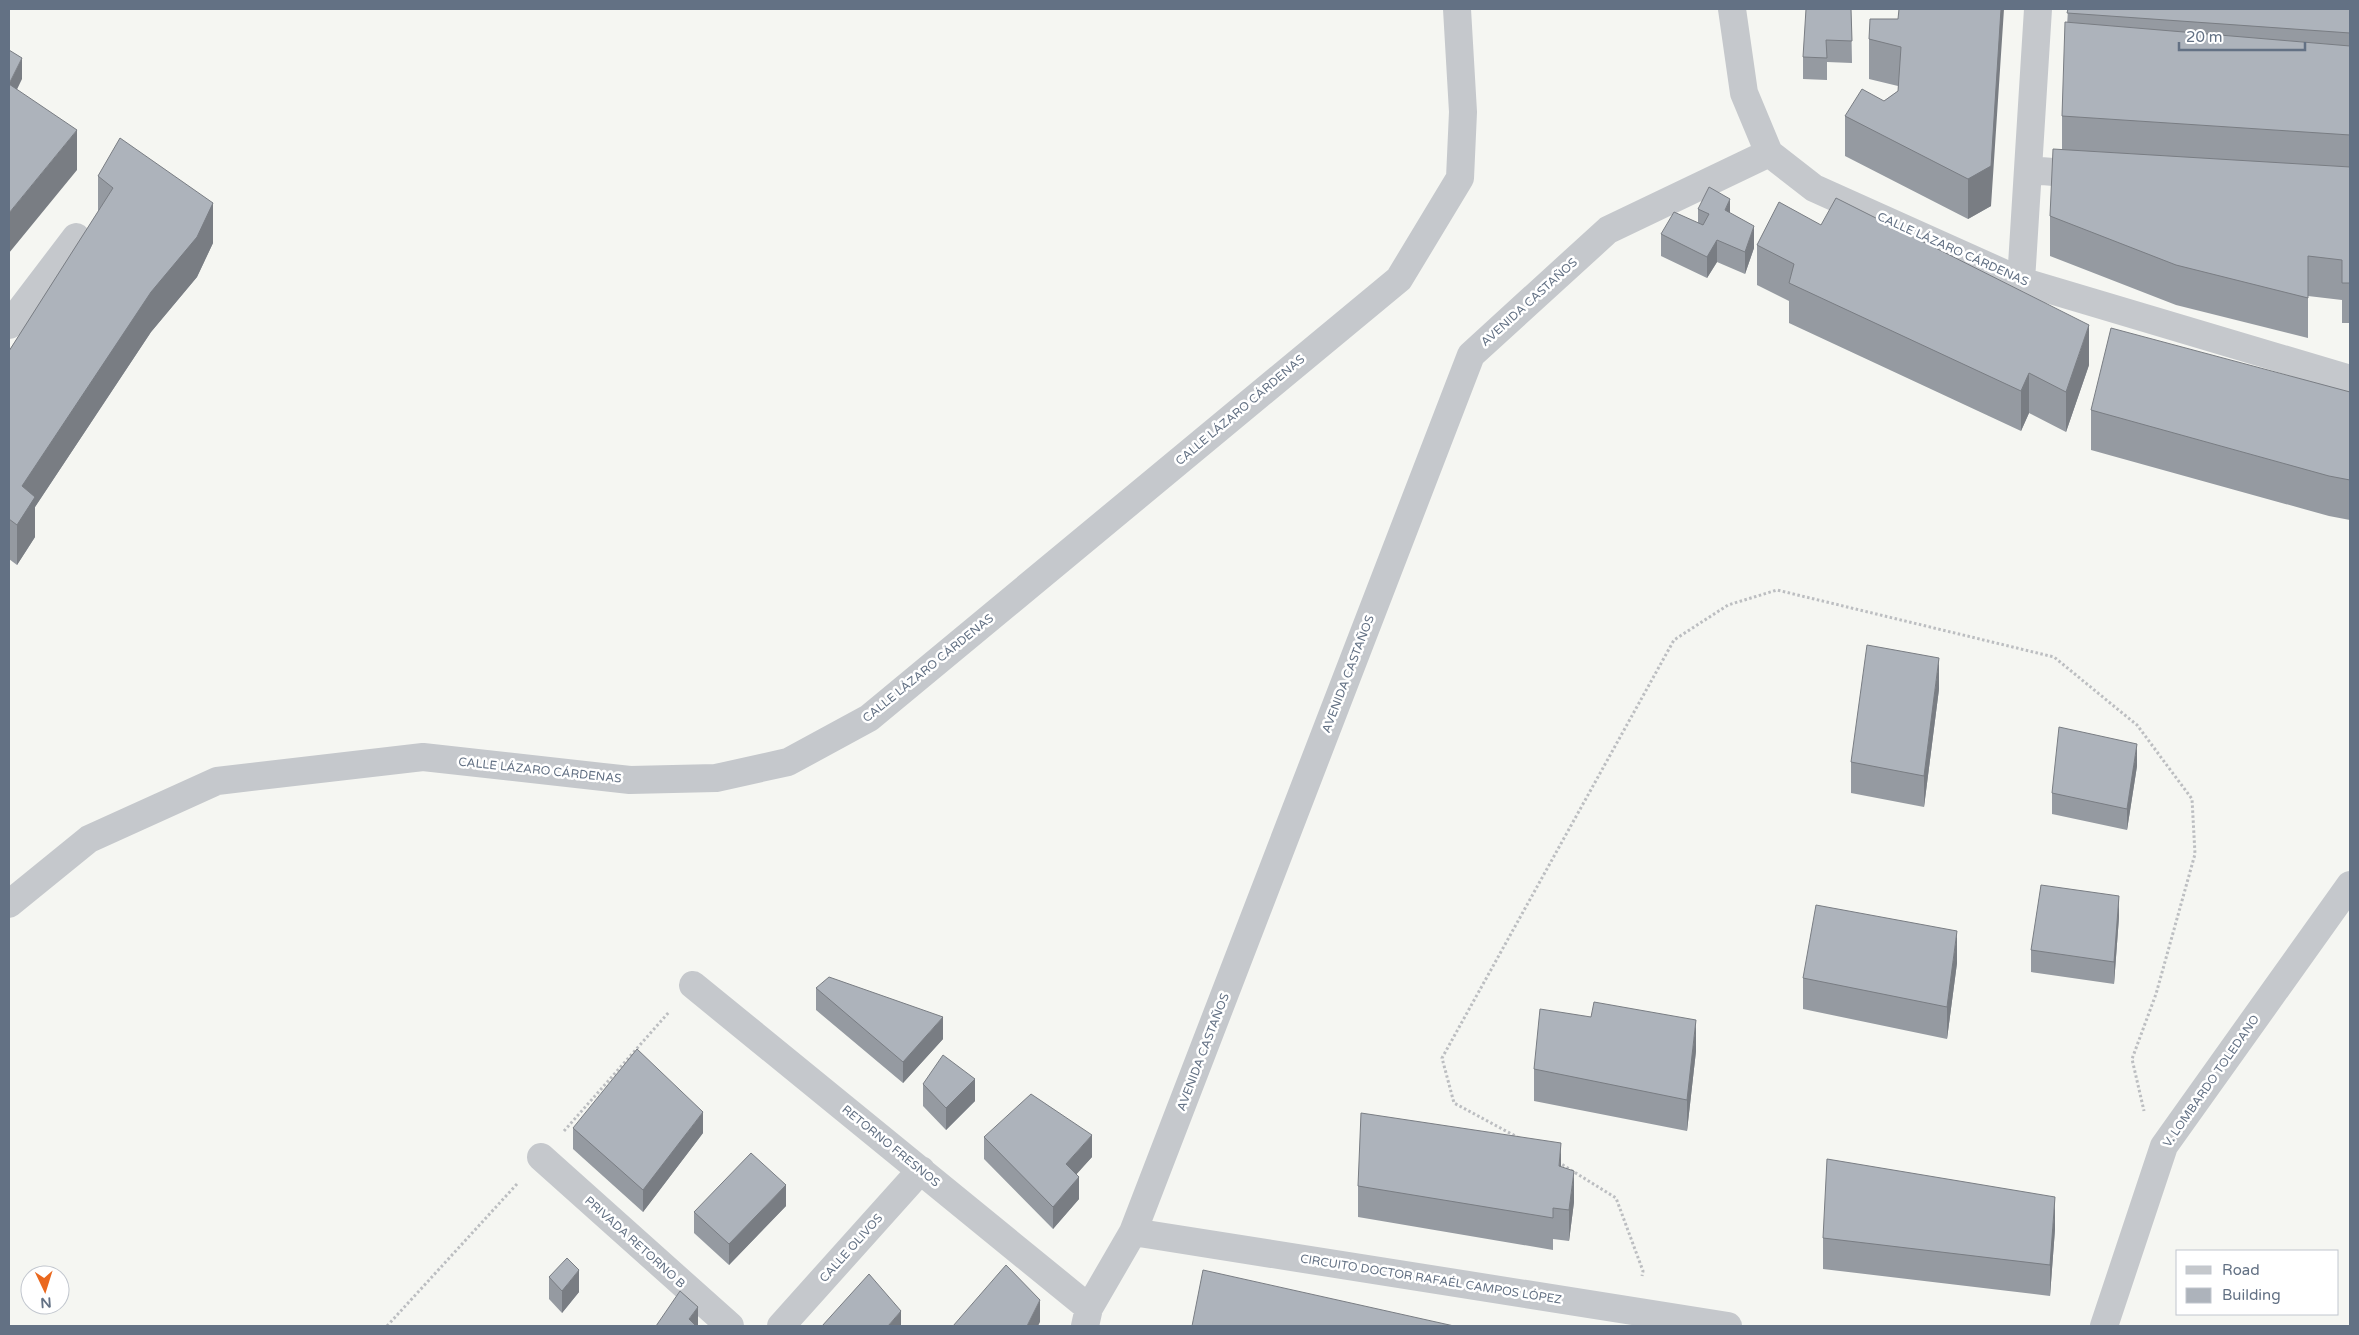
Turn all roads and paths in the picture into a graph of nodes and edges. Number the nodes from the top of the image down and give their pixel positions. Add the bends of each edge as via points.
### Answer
1 (1457, 9) edge
2 (1732, 9) edge
3 (2038, 9) edge
4 (1769, 153) junction
5 (2028, 170) junction
6 (2116, 177) edge
7 (76, 238) dead end
8 (2021, 281) junction
9 (9, 325) edge
10 (2350, 379) edge
11 (2350, 885) edge
12 (9, 904) edge
13 (692, 985) dead end
14 (1522, 1139) edge
15 (2164, 1146) junction
16 (541, 1157) dead end
17 (1554, 1159) edge
18 (921, 1170) junction
19 (1133, 1232) junction
20 (1636, 1312) junction
21 (1087, 1317) edge
22 (730, 1326) edge
23 (781, 1326) edge
24 (1728, 1326) edge
25 (2104, 1326) edge

1 - 12 street, CALLE LÁZARO CÁRDENAS via 1463,112 1460,178 1398,280 869,718 788,762 716,778 630,780 423,757 217,781 89,839
2 - 4 street, CALLE LÁZARO CÁRDENAS via 1744,93
3 - 5 street
4 - 8 street, CALLE LÁZARO CÁRDENAS via 1814,188
4 - 19 street, AVENIDA CASTAÑOS via 1608,230 1471,355
5 - 6 street
5 - 8 street
7 - 9 street
8 - 10 street, CALLE LÁZARO CÁRDENAS
11 - 15 street, V. LOMBARDO TOLEDANO
13 - 18 street, RETORNO FRESNOS
14 - 15 path via 1454,1103 1442,1058 1674,640 1728,605 1777,590 2054,657 2137,726 2192,799 2195,854 2156,994 2132,1060 2147,1122
15 - 25 street, V. LOMBARDO TOLEDANO
16 - 22 street, PRIVADA RETORNO B
17 - 20 path via 1616,1198 1643,1271
18 - 21 street, RETORNO FRESNOS
18 - 23 street, CALLE OLIVOS
19 - 20 street, CIRCUITO DOCTOR RAFAÉL CAMPOS LÓPEZ
19 - 21 street, AVENIDA CASTAÑOS
20 - 24 street, CIRCUITO DOCTOR RAFAÉL CAMPOS LÓPEZ

